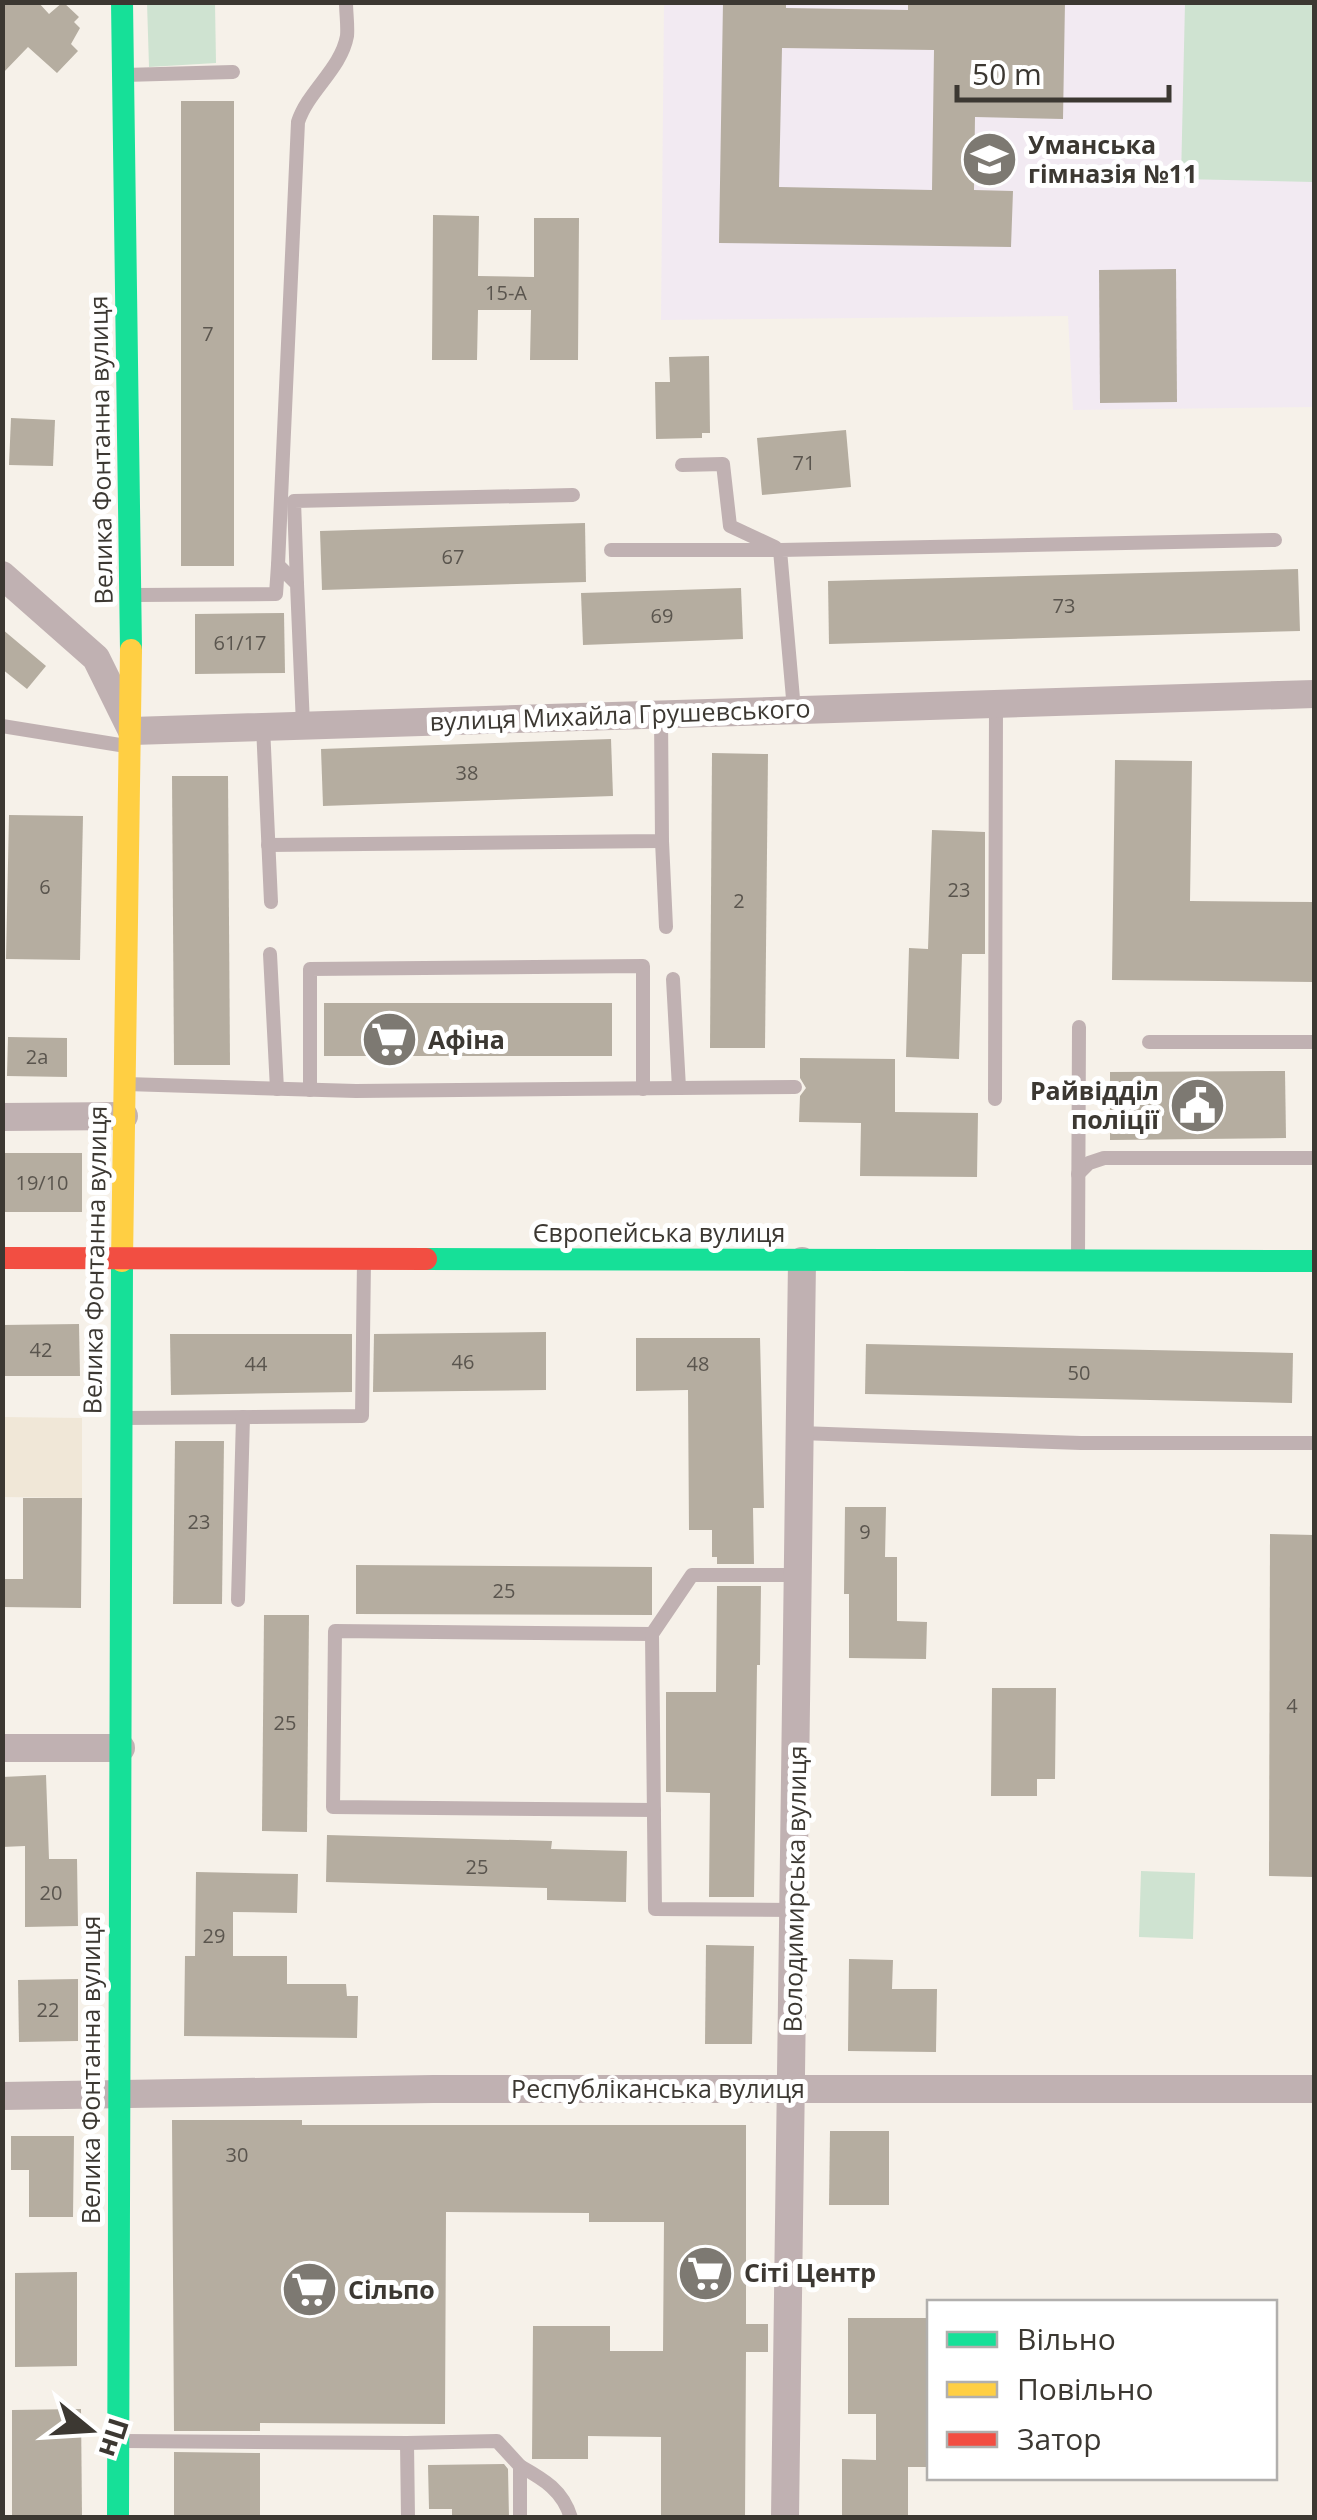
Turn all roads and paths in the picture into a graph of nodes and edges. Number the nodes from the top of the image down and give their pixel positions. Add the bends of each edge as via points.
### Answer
1 (122, 2) edge
2 (346, 2) edge
3 (233, 72) dead end
4 (123, 75) junction
5 (682, 465) dead end
6 (573, 495) dead end
7 (1274, 540) dead end
8 (611, 550) dead end
9 (780, 550) junction
10 (278, 564) junction
11 (2, 575) edge
12 (297, 584) junction
13 (130, 595) junction
14 (1314, 694) edge
15 (996, 704) junction
16 (794, 710) junction
17 (662, 714) junction
18 (303, 725) junction
19 (2, 726) edge
20 (263, 726) junction
21 (132, 739) junction
22 (662, 842) junction
23 (268, 846) junction
24 (272, 902) dead end
25 (666, 927) dead end
26 (270, 954) dead end
27 (674, 979) dead end
28 (1079, 1027) dead end
29 (1149, 1042) dead end
30 (1314, 1042) edge
31 (125, 1084) junction
32 (795, 1087) dead end
33 (680, 1088) junction
34 (277, 1089) junction
35 (643, 1089) junction
36 (310, 1090) junction
37 (994, 1098) dead end
38 (124, 1116) junction
39 (2, 1117) edge
40 (1314, 1158) edge
41 (1078, 1174) junction
42 (2, 1258) edge
43 (122, 1259) junction
44 (364, 1260) junction
45 (802, 1260) junction
46 (1078, 1261) junction
47 (1314, 1261) edge
48 (243, 1417) junction
49 (121, 1418) junction
50 (800, 1433) junction
51 (1314, 1443) edge
52 (798, 1574) junction
53 (238, 1600) dead end
54 (652, 1634) junction
55 (2, 1748) edge
56 (121, 1748) junction
57 (654, 1810) junction
58 (794, 1910) junction
59 (1314, 2088) edge
60 (792, 2090) junction
61 (117, 2095) junction
62 (2, 2096) edge
63 (117, 2441) junction
64 (407, 2443) junction
65 (520, 2466) junction
66 (118, 2518) edge
67 (408, 2518) edge
68 (520, 2518) edge
69 (571, 2518) edge
70 (786, 2518) edge

1 - 4 street, Велика Фонтанна вулиця
2 - 10 lane via 347,37 298,122
3 - 4 lane
4 - 13 street, Велика Фонтанна вулиця
5 - 9 lane via 723,464 730,526
6 - 12 lane via 294,501
7 - 9 lane
8 - 9 lane
9 - 16 lane
10 - 12 lane
10 - 13 lane via 276,594
11 - 21 street via 96,658
12 - 18 lane
13 - 21 street, Велика Фонтанна вулиця
14 - 15 street, вулиця Михайла Грушевського
15 - 16 street, вулиця Михайла Грушевського
15 - 37 lane
16 - 17 street, вулиця Михайла Грушевського
17 - 18 street, вулиця Михайла Грушевського
17 - 22 lane
18 - 20 street, вулиця Михайла Грушевського
19 - 21 lane
20 - 21 street, вулиця Михайла Грушевського
20 - 23 lane
21 - 31 street, Велика Фонтанна вулиця
22 - 23 lane
22 - 25 lane
23 - 24 lane
26 - 34 lane
27 - 33 lane
28 - 41 lane
29 - 30 lane
31 - 34 lane
31 - 38 street, Велика Фонтанна вулиця
32 - 33 lane
33 - 35 lane
34 - 36 lane
35 - 36 lane
35 - 36 lane via 643,966 623,966 310,969
38 - 39 street
38 - 43 street, Велика Фонтанна вулиця
40 - 41 lane via 1104,1158
41 - 46 lane
42 - 43 street, Європейська вулиця
43 - 44 street, Європейська вулиця
43 - 49 street, Велика Фонтанна вулиця
44 - 45 street, Європейська вулиця
44 - 48 lane via 362,1416
45 - 46 street, Європейська вулиця
45 - 50 street, Володимирська вулиця
46 - 47 street, Європейська вулиця
48 - 49 lane
48 - 53 lane
49 - 56 street, Велика Фонтанна вулиця
50 - 51 lane
50 - 52 street, Володимирська вулиця
52 - 54 lane via 692,1575
52 - 58 street, Володимирська вулиця
54 - 57 lane
54 - 57 lane via 334,1631 333,1807
55 - 56 street
56 - 61 street, Велика Фонтанна вулиця
57 - 58 lane via 655,1909
58 - 60 street, Володимирська вулиця
59 - 60 street, Республіканська вулиця
60 - 61 street, Республіканська вулиця
60 - 70 street, Володимирська вулиця
61 - 62 street, Республіканська вулиця
61 - 63 street, Велика Фонтанна вулиця
63 - 64 lane
63 - 66 street, Велика Фонтанна вулиця
64 - 65 lane via 496,2441
64 - 67 lane
65 - 68 lane
65 - 69 lane via 557,2492

